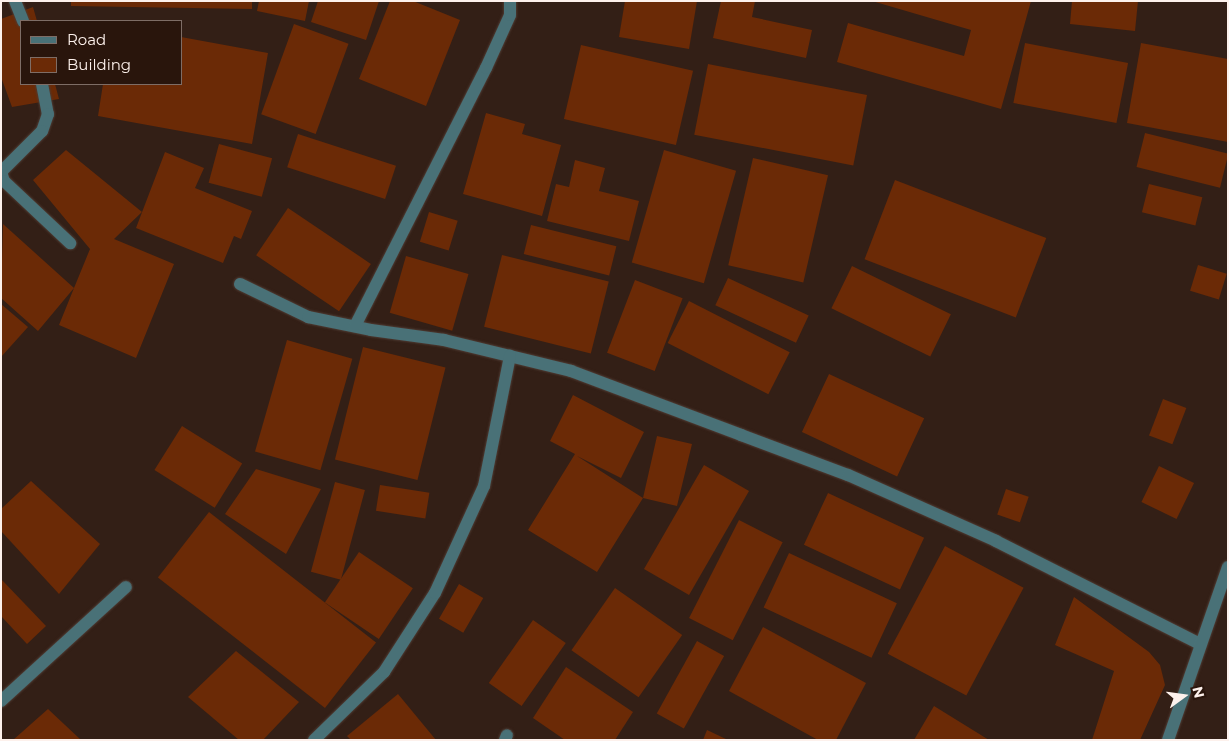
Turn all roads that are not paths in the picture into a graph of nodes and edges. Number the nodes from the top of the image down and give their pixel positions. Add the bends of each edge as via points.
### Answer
1 (15, 1) edge
2 (510, 1) edge
3 (23, 20) edge
4 (42, 85) edge
5 (70, 244) dead end
6 (240, 284) dead end
7 (355, 326) junction
8 (510, 356) junction
9 (1228, 567) edge
10 (126, 587) dead end
11 (1200, 644) junction
12 (1, 701) edge
13 (314, 740) edge
14 (1168, 740) edge

1 - 3 street
2 - 7 street via 510,15 486,68
4 - 5 street via 48,114 42,131 2,175 4,182
6 - 7 street via 308,316
7 - 8 street via 444,340
8 - 11 street via 571,371 848,475 996,541
8 - 13 street via 484,486 435,593 384,672
9 - 11 street
10 - 12 street
11 - 14 street

